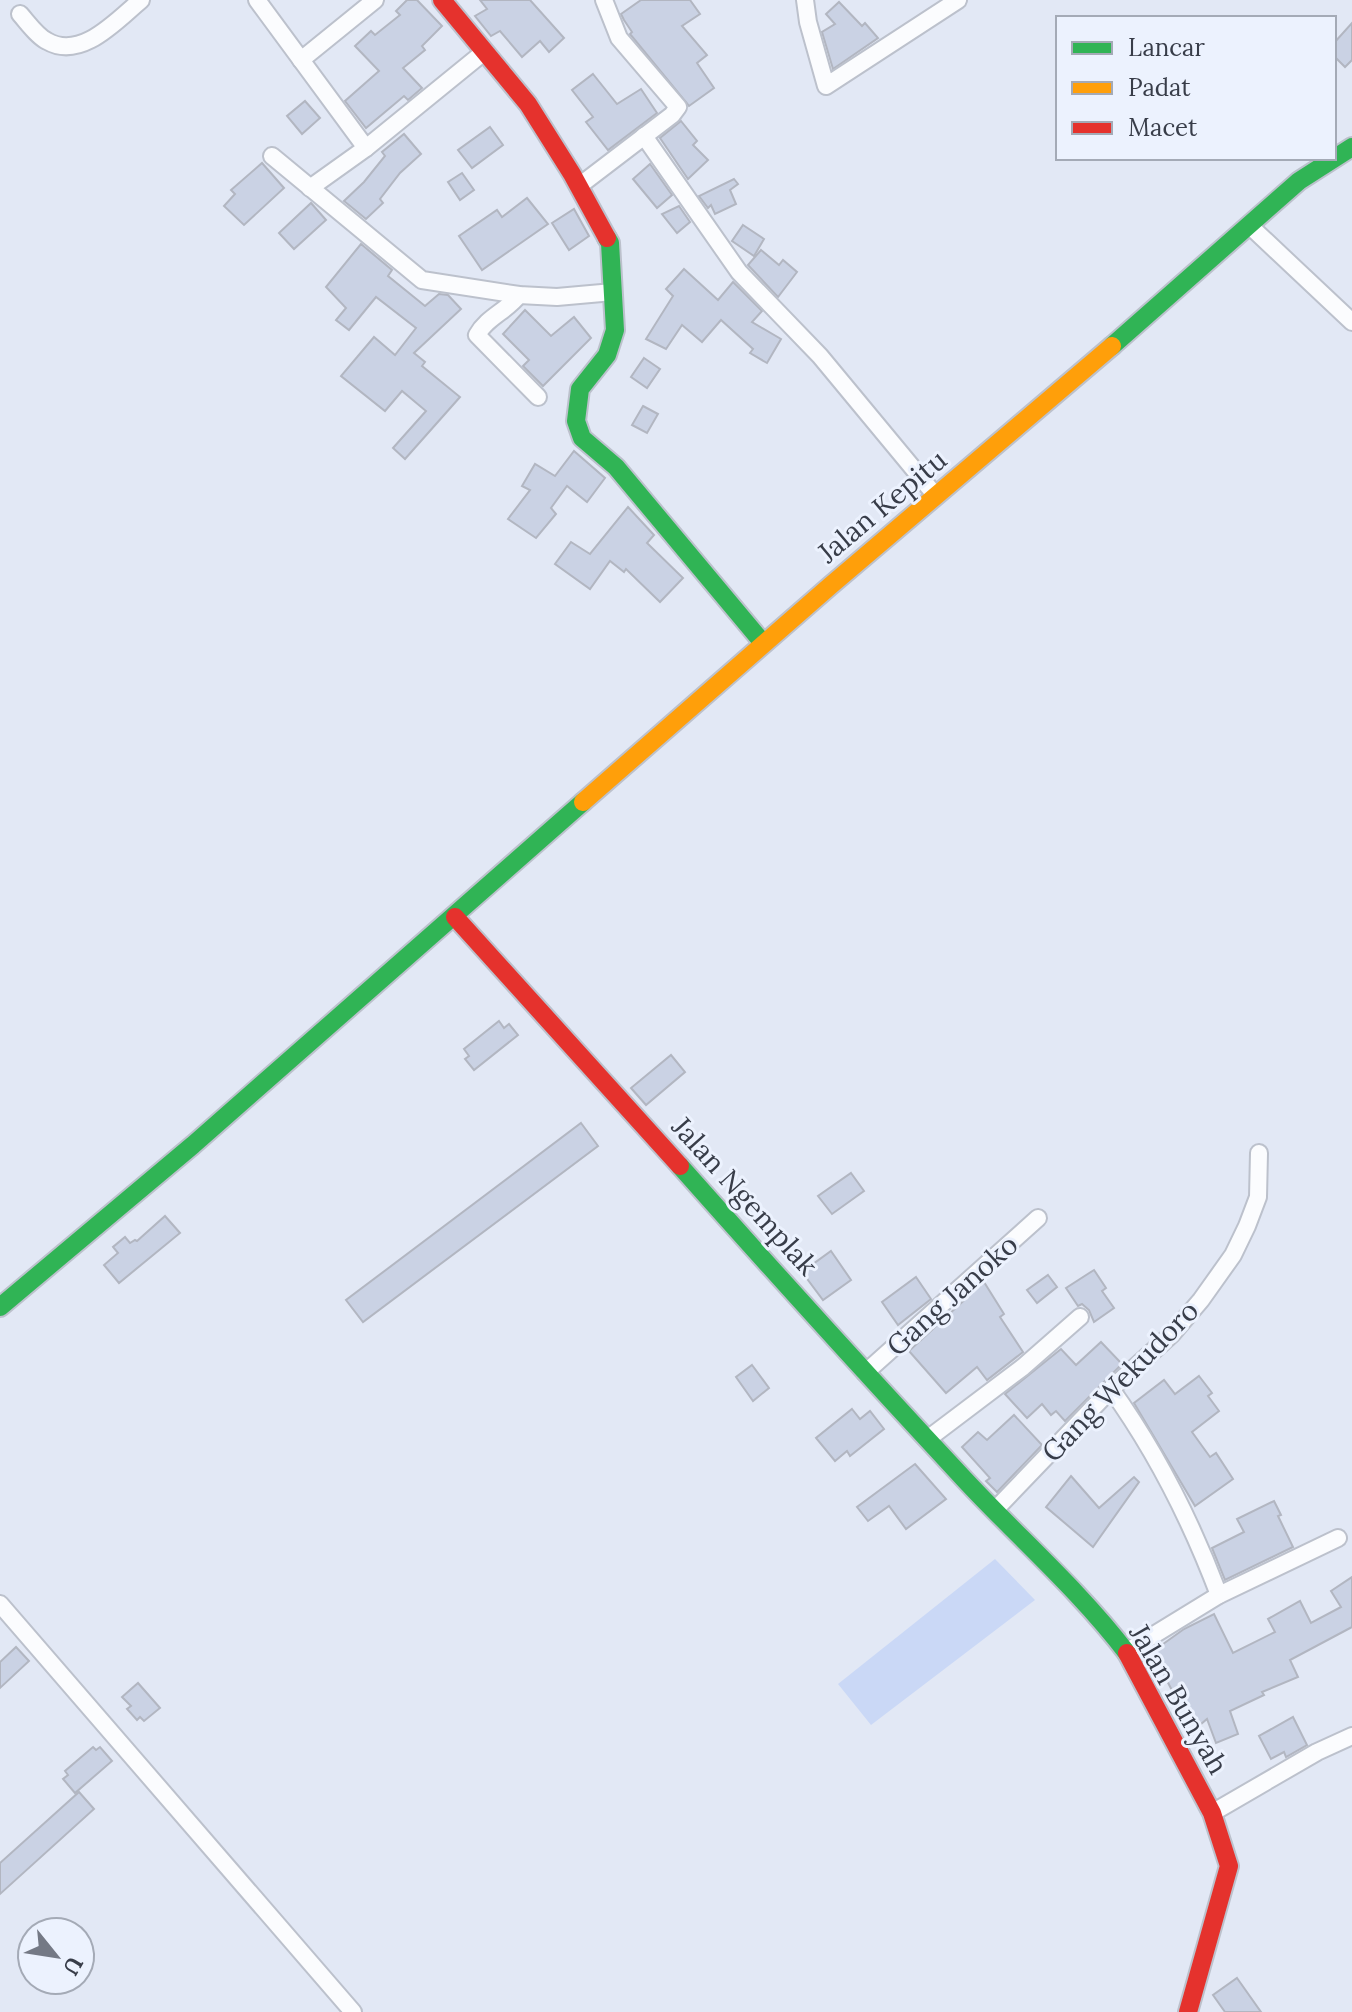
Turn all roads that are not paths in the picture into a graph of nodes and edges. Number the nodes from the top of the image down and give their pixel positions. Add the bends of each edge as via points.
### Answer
1 (141, 0) edge
2 (257, 0) edge
3 (375, 0) edge
4 (442, 0) edge
5 (604, 0) edge
6 (805, 0) edge
7 (958, 0) edge
8 (20, 14) dead end
9 (484, 52) junction
10 (301, 60) junction
11 (644, 136) junction
12 (366, 148) junction
13 (272, 156) dead end
14 (1332, 160) edge
15 (579, 186) junction
16 (310, 188) junction
17 (1250, 226) junction
18 (613, 292) junction
19 (519, 295) junction
20 (1352, 322) edge
21 (538, 397) dead end
22 (936, 496) junction
23 (763, 643) junction
24 (455, 917) junction
25 (1259, 1153) dead end
26 (1038, 1218) dead end
27 (0, 1307) edge
28 (1080, 1317) dead end
29 (865, 1373) junction
30 (1111, 1389) junction
31 (929, 1438) junction
32 (994, 1511) junction
33 (1338, 1538) dead end
34 (1219, 1595) junction
35 (0, 1604) edge
36 (1126, 1652) junction
37 (1352, 1736) edge
38 (1212, 1813) junction
39 (353, 2012) edge
40 (1188, 2012) edge

1 - 8 street via 96,37 68,48 47,41
2 - 10 street
3 - 10 street
4 - 9 street
5 - 11 street via 619,38 678,107
6 - 7 street via 826,86
9 - 12 street
9 - 15 street via 528,104
10 - 12 street
11 - 15 street
11 - 22 street via 739,272 820,356
12 - 16 street
13 - 16 street
14 - 17 street, Jalan Kepitu via 1299,181
15 - 18 street via 610,243
16 - 19 street via 422,280
17 - 20 street
17 - 22 street, Jalan Kepitu
18 - 19 street
18 - 23 street via 615,330 607,355 580,389 576,421 582,438 616,467
19 - 21 street via 477,335
22 - 23 street, Jalan Kepitu
23 - 24 street, Jalan Kepitu
24 - 27 street, Jalan Kepitu
24 - 29 street, Jalan Ngemplak
25 - 30 street, Gang Wekudoro via 1258,1197 1233,1255 1172,1334
26 - 29 street, Gang Janoko
28 - 31 street
29 - 31 street, Jalan Ngemplak
30 - 32 street, Gang Wekudoro
30 - 34 street via 1177,1496
31 - 32 street, Jalan Ngemplak
32 - 36 street, Jalan Bunyah
33 - 34 street
34 - 36 street
35 - 39 street
36 - 38 street, Jalan Bunyah
37 - 38 street
38 - 40 street, Jalan Bunyah via 1229,1866

